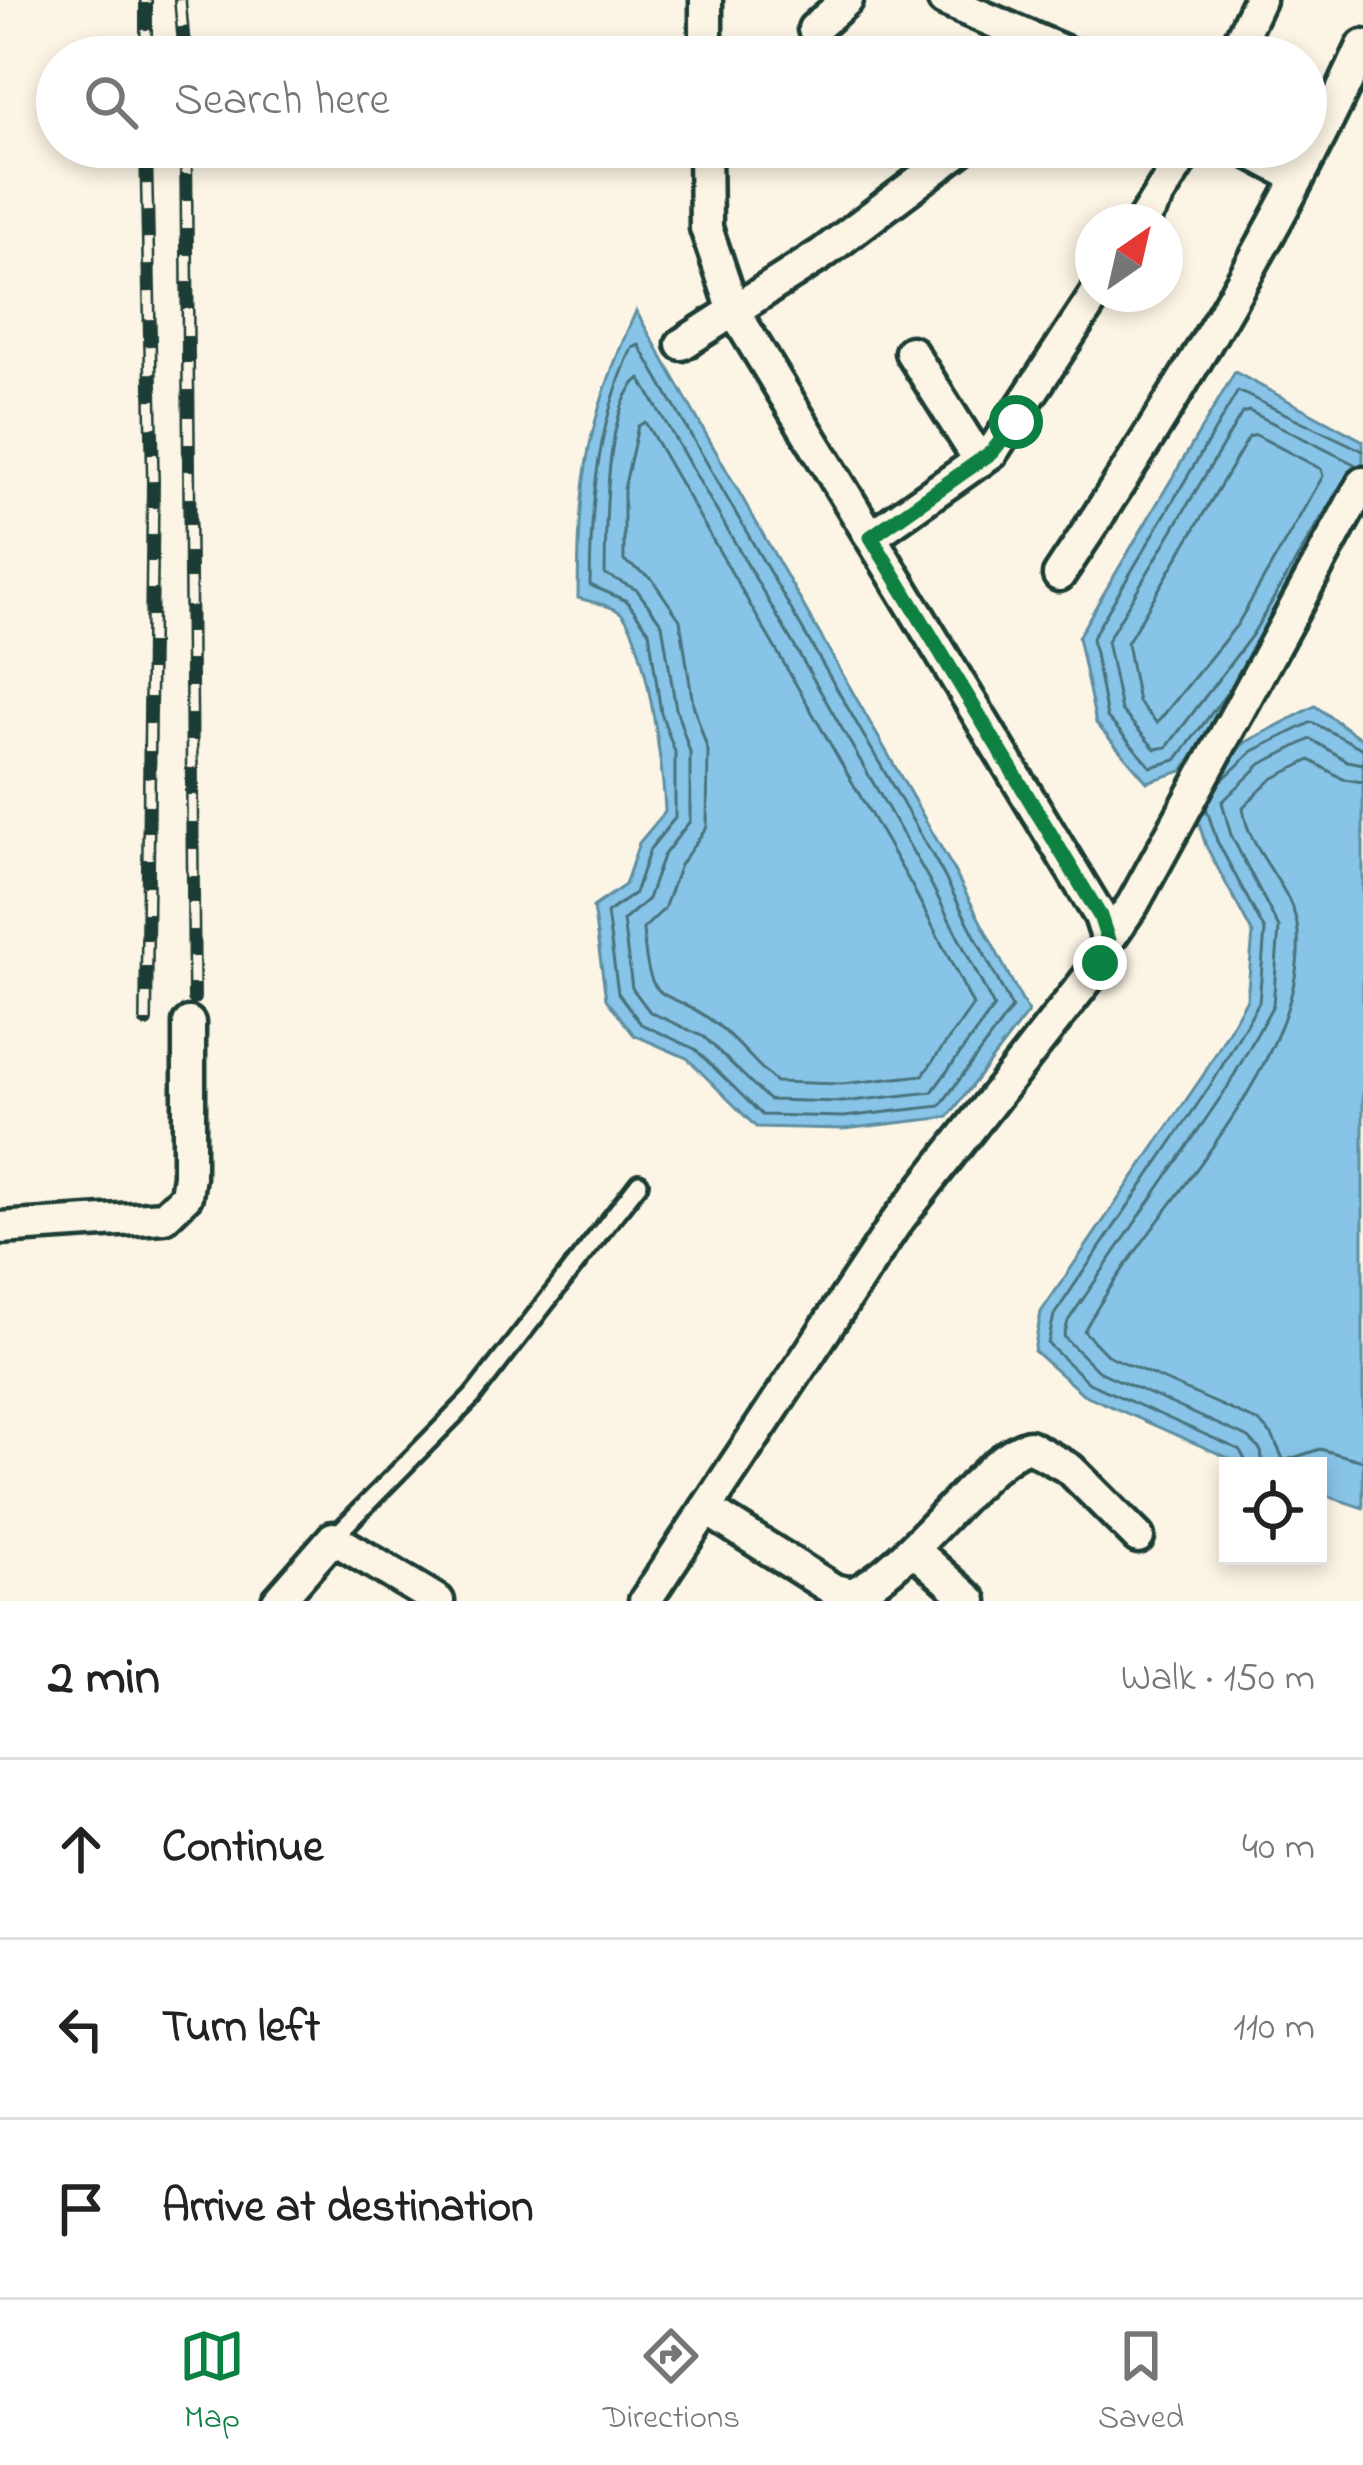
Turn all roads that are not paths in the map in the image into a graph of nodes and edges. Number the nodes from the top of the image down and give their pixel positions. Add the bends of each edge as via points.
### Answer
1 (706, 0) edge
2 (847, 0) edge
3 (944, 0) edge
4 (1258, 0) edge
5 (814, 29) dead end
6 (706, 36) edge
7 (1027, 36) edge
8 (1242, 36) edge
9 (1363, 46) edge
10 (1327, 117) edge
11 (705, 168) edge
12 (936, 168) edge
13 (1176, 168) edge
14 (1280, 168) edge
15 (1302, 168) edge
16 (1297, 177) junction
17 (1153, 204) edge
18 (734, 310) junction
19 (1085, 312) edge
20 (682, 344) dead end
21 (911, 352) dead end
22 (980, 460) junction
23 (1363, 483) edge
24 (871, 537) junction
25 (1059, 575) dead end
26 (1108, 940) junction
27 (189, 1023) dead end
28 (639, 1183) dead end
29 (0, 1228) edge
30 (706, 1509) junction
31 (1138, 1537) dead end
32 (333, 1538) junction
33 (913, 1549) junction
34 (278, 1601) edge
35 (438, 1601) edge
36 (645, 1601) edge
37 (971, 1601) edge

1 - 6 street
2 - 5 street
3 - 7 street
4 - 8 street
9 - 10 street
11 - 18 street via 706,228
12 - 18 street
13 - 17 street
14 - 16 street
15 - 16 street
16 - 25 street via 1130,468
18 - 20 street
18 - 24 street
19 - 22 street via 1016,422
21 - 22 street
22 - 24 street
23 - 26 street
24 - 26 street
26 - 30 street via 1100,963 895,1224
27 - 29 street via 189,1176 177,1210
28 - 32 lane via 472,1397
30 - 33 street via 851,1594
30 - 36 street
31 - 33 street via 1070,1469 1029,1445
32 - 34 street
32 - 35 street
33 - 37 street

